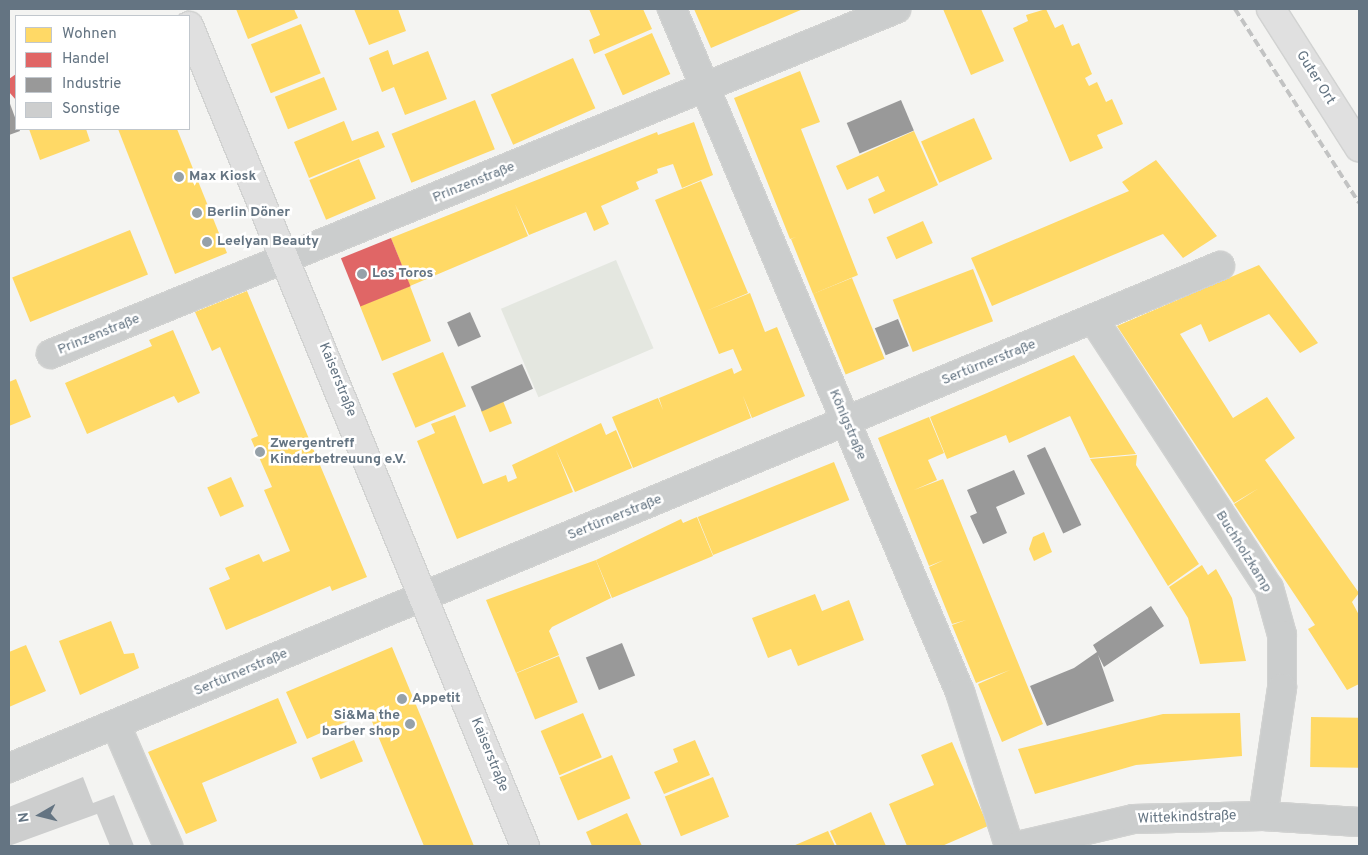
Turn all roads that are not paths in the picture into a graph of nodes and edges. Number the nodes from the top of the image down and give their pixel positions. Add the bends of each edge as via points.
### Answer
1 (672, 9) edge
2 (896, 9) edge
3 (1271, 9) edge
4 (190, 28) edge
5 (706, 90) junction
6 (1359, 147) edge
7 (288, 259) junction
8 (1220, 266) dead end
9 (1094, 320) junction
10 (51, 354) dead end
11 (846, 422) junction
12 (426, 596) junction
13 (116, 725) junction
14 (9, 768) edge
15 (1263, 816) junction
16 (1359, 822) edge
17 (168, 846) edge
18 (525, 846) edge
19 (1008, 846) edge
20 (1018, 846) edge

1 - 5 street, Königstraße
2 - 5 street, Prinzenstraße
3 - 6 main road, Guter Ort
4 - 7 main road, Kaiserstraße
5 - 7 street, Prinzenstraße
5 - 11 street, Königstraße
7 - 10 street, Prinzenstraße
7 - 12 main road, Kaiserstraße
8 - 9 street, Sertürnerstraße
9 - 11 street, Sertürnerstraße
9 - 15 street, Buchholzkamp via 1269,588 1282,635 1282,688
11 - 12 street, Sertürnerstraße
11 - 19 street, Königstraße via 960,692
12 - 13 street, Sertürnerstraße
12 - 18 main road, Kaiserstraße
13 - 14 street, Sertürnerstraße
13 - 17 street
15 - 16 street, Wittekindstraße
15 - 20 street, Wittekindstraße via 1132,820

